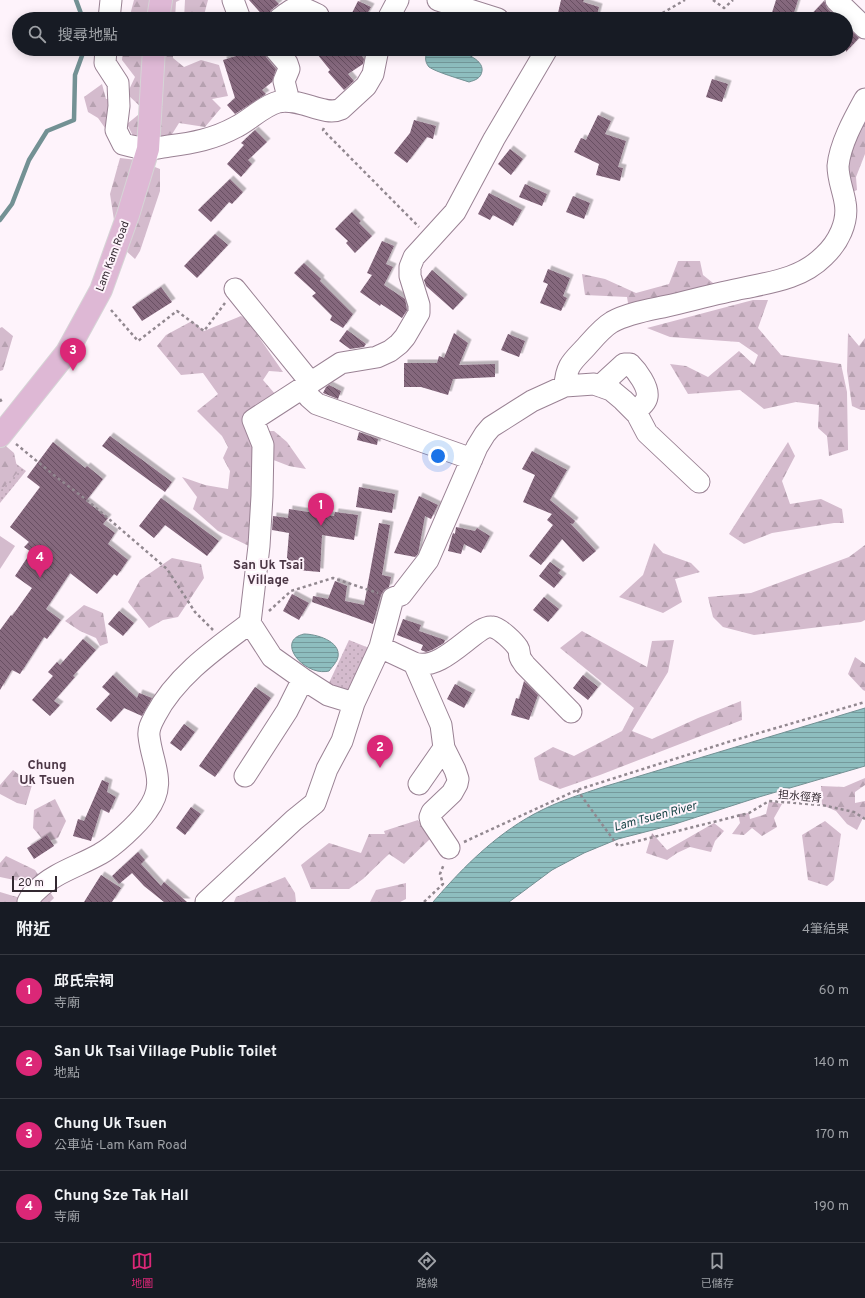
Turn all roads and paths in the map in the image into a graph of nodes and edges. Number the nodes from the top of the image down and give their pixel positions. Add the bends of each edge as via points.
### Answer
1 (111, 0) edge
2 (161, 0) edge
3 (233, 0) edge
4 (398, 0) edge
5 (438, 0) edge
6 (685, 0) edge
7 (713, 0) edge
8 (733, 0) edge
9 (836, 0) edge
10 (110, 12) edge
11 (159, 12) edge
12 (237, 12) edge
13 (288, 12) edge
14 (312, 12) edge
15 (392, 12) edge
16 (476, 12) edge
17 (664, 12) edge
18 (848, 12) edge
19 (853, 16) edge
20 (865, 28) edge
21 (105, 56) edge
22 (154, 56) edge
23 (281, 56) edge
24 (377, 56) edge
25 (543, 56) edge
26 (865, 99) edge
27 (289, 101) junction
28 (333, 112) junction
29 (148, 149) junction
30 (430, 239) junction
31 (235, 289) joint
32 (107, 305) dead end
33 (307, 386) junction
34 (566, 386) junction
35 (600, 386) junction
36 (635, 412) junction
37 (1, 434) edge
38 (472, 459) junction
39 (699, 482) dead end
40 (394, 598) junction
41 (250, 623) junction
42 (225, 641) junction
43 (380, 647) junction
44 (414, 663) junction
45 (303, 679) junction
46 (865, 702) edge
47 (354, 703) junction
48 (571, 712) dead end
49 (444, 748) junction
50 (245, 776) dead end
51 (419, 784) dead end
52 (577, 790) junction
53 (865, 819) edge
54 (449, 848) junction
55 (28, 902) edge
56 (206, 902) edge
57 (424, 902) edge

1 - 10 lane
2 - 11 main road
3 - 12 lane
4 - 15 lane
5 - 16 lane
6 - 17 path
7 - 8 path via 724,8
9 - 18 lane
13 - 14 lane via 296,7
19 - 20 lane
21 - 29 lane via 104,63 118,83 116,130 119,139 123,144
22 - 29 main road, Lam Kam Road
23 - 27 lane via 289,69 284,83
24 - 28 lane via 373,74 366,86 341,109
25 - 30 lane via 494,139 460,204
26 - 34 lane via 853,122 838,168 847,211 845,222 840,236 825,255 805,272 778,281 641,312 612,323 604,328 568,368
27 - 28 lane
27 - 29 lane via 272,105 212,139
28 - 30 path via 323,130
29 - 37 main road, Lam Kam Road via 101,290 67,352
30 - 33 lane via 412,262 410,276 420,308 418,317 399,344 377,357 341,363
31 - 32 path via 204,331 177,311 138,341
31 - 33 lane
33 - 38 lane via 309,397 317,404
33 - 41 lane via 253,420 263,444 259,546
34 - 35 lane
34 - 38 lane via 532,401 491,427
35 - 36 lane via 611,390
35 - 36 lane via 624,364 630,364 647,393 645,402
36 - 39 lane via 647,432
37 - 42 path via 88,501 163,564 194,612
38 - 40 lane via 428,560 401,595
40 - 41 path via 333,578 291,590 258,621
40 - 43 lane
41 - 42 lane
41 - 45 lane via 272,657
42 - 55 lane via 187,674 158,711 150,726 149,735 158,786 153,803 147,812 127,833 102,853 54,876 36,890
43 - 44 lane
43 - 47 lane
44 - 48 lane via 424,665 436,661 486,627 492,627 505,635 519,649 525,665
44 - 49 lane via 441,725
45 - 47 lane via 328,695
45 - 50 lane via 287,711
46 - 52 path
47 - 56 lane via 342,741 327,769 315,803
49 - 51 lane
49 - 54 lane via 455,770 457,784 430,817
52 - 53 path, 担水徑脊 via 618,846 749,812 769,801 822,805 854,812
52 - 54 path
54 - 57 path via 440,874 444,884

